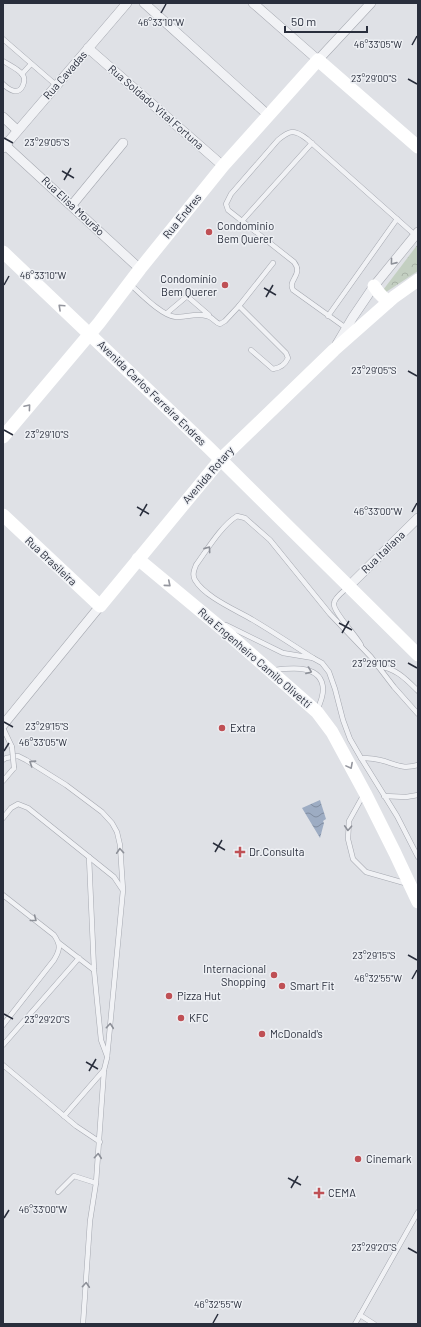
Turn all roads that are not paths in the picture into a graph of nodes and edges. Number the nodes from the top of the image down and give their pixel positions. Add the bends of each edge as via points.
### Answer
1 (127, 3) edge
2 (144, 3) edge
3 (253, 3) edge
4 (371, 3) edge
5 (3, 40) edge
6 (88, 48) junction
7 (318, 60) junction
8 (3, 61) edge
9 (31, 64) junction
10 (22, 74) junction
11 (3, 84) edge
12 (56, 85) junction
13 (268, 115) junction
14 (3, 117) edge
15 (17, 130) junction
16 (123, 143) dead end
17 (312, 143) junction
18 (4, 146) edge
19 (418, 147) edge
20 (223, 166) junction
21 (72, 205) junction
22 (397, 219) junction
23 (242, 221) junction
24 (417, 233) edge
25 (3, 252) edge
26 (273, 263) dead end
27 (140, 269) junction
28 (418, 280) edge
29 (129, 283) junction
30 (374, 286) junction
31 (388, 302) junction
32 (239, 306) junction
33 (167, 313) junction
34 (209, 316) junction
35 (328, 316) junction
36 (346, 328) junction
37 (90, 334) junction
38 (251, 350) dead end
39 (334, 350) junction
40 (3, 437) edge
41 (220, 459) junction
42 (3, 515) edge
43 (418, 518) edge
44 (138, 559) junction
45 (348, 587) junction
46 (100, 606) junction
47 (205, 615) junction
48 (363, 649) junction
49 (418, 655) edge
50 (313, 658) junction
51 (378, 666) junction
52 (270, 670) junction
53 (418, 691) edge
54 (317, 712) junction
55 (418, 714) edge
56 (3, 727) edge
57 (361, 758) junction
58 (3, 760) edge
59 (418, 765) edge
60 (3, 781) edge
61 (364, 793) junction
62 (384, 796) junction
63 (418, 796) edge
64 (3, 818) edge
65 (90, 857) junction
66 (418, 857) edge
67 (410, 885) junction
68 (122, 890) junction
69 (3, 895) edge
70 (418, 902) edge
71 (59, 942) junction
72 (79, 958) junction
73 (94, 970) junction
74 (3, 1025) edge
75 (3, 1045) edge
76 (107, 1058) junction
77 (3, 1065) edge
78 (104, 1070) junction
79 (64, 1116) junction
80 (100, 1142) junction
81 (96, 1183) junction
82 (58, 1192) dead end
83 (418, 1212) edge
84 (360, 1315) junction
85 (83, 1324) edge
86 (355, 1324) edge
87 (374, 1324) edge

1 - 6 street, Rua Cavadas
2 - 13 street
3 - 7 street
4 - 7 street, Rua Endres
5 - 9 lane
6 - 12 street, Rua Cavadas
6 - 20 street, Rua Soldado Vital Fortuna
7 - 13 street, Rua Endres
7 - 19 street
8 - 10 lane
9 - 10 lane
9 - 12 lane
10 - 11 lane via 25,80 19,90 13,91
12 - 15 street, Rua Cavadas
13 - 20 street, Rua Endres
14 - 15 street
15 - 18 street, Rua Cavadas
16 - 21 street
17 - 22 lane
17 - 23 lane
17 - 23 lane via 294,131 286,133 278,140 228,198 228,210
18 - 21 street, Rua Elisa Mourão
20 - 27 street, Rua Endres
21 - 27 street, Rua Elisa Mourão
22 - 24 lane
22 - 35 lane
23 - 35 lane via 294,262 298,271 292,287
24 -> 30 street, Avenida Rotary
37 -> 25 street, Avenida Carlos Ferreira Endres
26 - 32 lane
27 - 29 street, Rua Endres
28 - 31 street
29 - 33 lane via 157,308
29 - 37 street, Rua Endres
30 - 31 street
30 - 36 street, Avenida Rotary
31 - 39 street
32 - 34 lane via 220,324
32 - 38 lane via 288,358 280,368 273,369
33 - 34 lane via 174,317 199,314
33 - 34 lane via 188,297
35 - 36 lane
36 - 39 street, Avenida Rotary
40 -> 37 street, Rua Endres
37 - 41 street, Avenida Carlos Ferreira Endres
39 - 41 street, Avenida Rotary
41 - 44 street, Avenida Rotary
41 - 45 street, Avenida Carlos Ferreira Endres
42 - 46 street, Rua Brasileira
43 - 45 street, Rua Italiana
44 - 46 street, Avenida Rotary
44 -> 47 street, Rua Engenheiro Camilo Olivetti
45 - 48 lane via 334,606
45 - 49 street, Avenida Carlos Ferreira Endres
46 - 56 street, Avenida Rotary
47 - 50 lane via 283,653
47 - 52 street, Rua Engenheiro Camilo Olivetti
50 -> 48 lane via 252,619 231,609 195,579 193,575 196,565 237,516 245,518 270,540 330,614
48 - 51 lane
50 - 57 lane via 322,663 329,672 342,720
51 - 53 lane via 386,667 404,677
51 - 55 lane
52 - 54 street, Rua Engenheiro Camilo Olivetti
52 -> 54 lane via 305,669 318,676 323,688
54 -> 61 street, Rua Engenheiro Camilo Olivetti via 332,732
56 - 60 lane, bridge via 12,747 14,768
57 - 59 lane via 382,760 408,768
57 - 62 lane
68 -> 58 lane via 117,832 102,812 26,760 18,756
61 - 67 street, Rua Engenheiro Camilo Olivetti
61 -> 67 lane via 349,821 348,839 353,858 366,872
62 - 63 lane
62 - 66 lane
64 - 65 lane via 18,804 28,808
65 - 68 lane via 114,877
65 - 73 lane
67 - 70 street, Rua Engenheiro Camilo Olivetti
76 -> 68 lane
69 -> 71 lane via 54,935
71 - 72 lane
71 - 74 lane via 59,952 54,960
72 - 73 lane
72 - 75 lane
73 - 76 lane via 101,1040
76 - 78 lane
77 - 79 lane
78 - 79 lane
78 - 80 lane
79 - 80 lane
81 -> 80 lane
81 - 82 lane via 74,1176
85 -> 81 lane via 90,1221
83 - 84 lane
84 - 86 lane
84 - 87 lane

